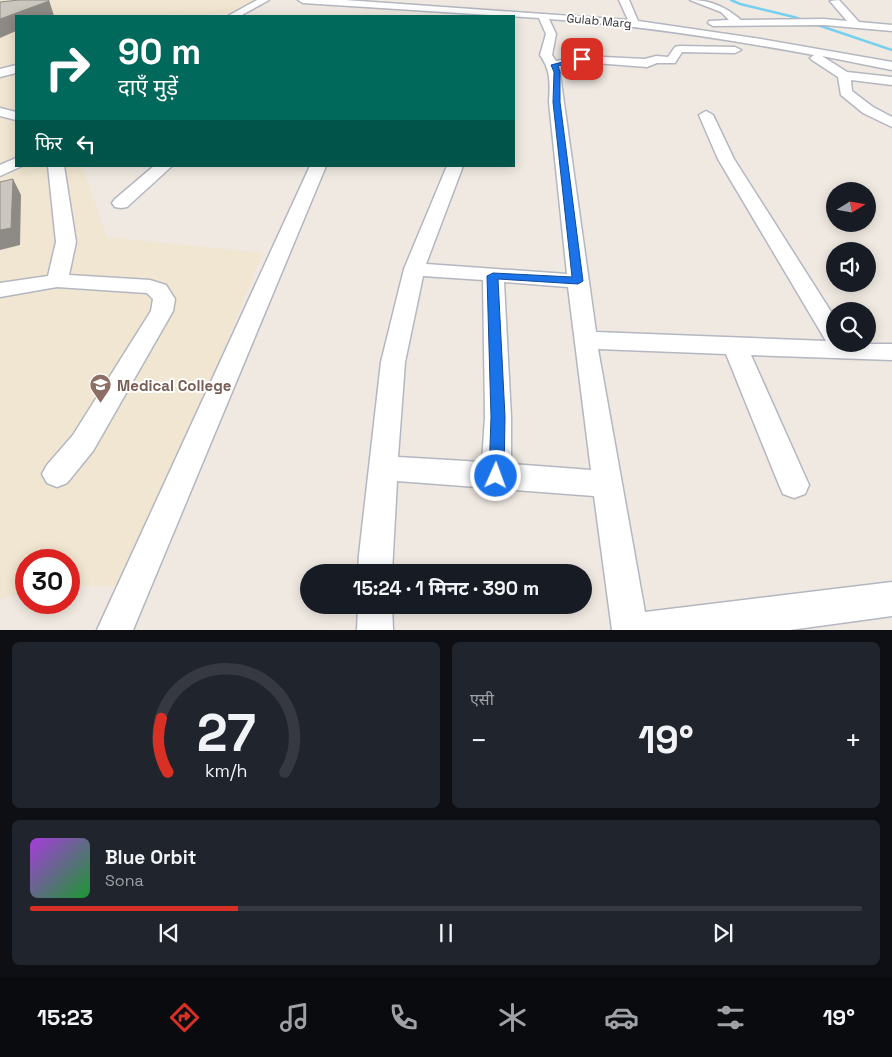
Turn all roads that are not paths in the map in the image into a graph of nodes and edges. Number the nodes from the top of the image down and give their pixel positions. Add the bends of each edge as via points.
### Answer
1 (264, 0) edge
2 (303, 0) edge
3 (624, 0) edge
4 (699, 0) edge
5 (326, 1) edge
6 (835, 1) dead end
7 (372, 5) junction
8 (426, 8) junction
9 (360, 12) dead end
10 (542, 13) junction
11 (467, 14) edge
12 (235, 15) edge
13 (418, 15) edge
14 (607, 20) junction
15 (633, 21) junction
16 (740, 24) junction
17 (754, 24) junction
18 (856, 25) junction
19 (892, 28) edge
20 (820, 41) dead end
21 (772, 44) junction
22 (797, 49) junction
23 (834, 56) junction
24 (554, 65) junction
25 (892, 66) edge
26 (15, 69) edge
27 (0, 73) edge
28 (844, 75) junction
29 (892, 82) edge
30 (0, 112) edge
31 (706, 115) dead end
32 (15, 116) edge
33 (892, 123) edge
34 (15, 164) edge
35 (56, 167) edge
36 (163, 167) edge
37 (318, 167) edge
38 (455, 167) edge
39 (0, 171) edge
40 (121, 203) dead end
41 (414, 269) junction
42 (493, 276) junction
43 (57, 281) junction
44 (578, 281) junction
45 (0, 290) edge
46 (826, 323) edge
47 (585, 340) junction
48 (826, 344) edge
49 (735, 346) junction
50 (876, 350) edge
51 (892, 352) edge
52 (383, 468) junction
53 (57, 474) dead end
54 (496, 476) junction
55 (608, 484) junction
56 (794, 484) dead end
57 (376, 564) edge
58 (892, 599) edge
59 (375, 614) edge
60 (115, 630) edge
61 (375, 630) edge
62 (630, 630) edge
63 (646, 630) edge

1 - 12 street
2 - 5 street, Gulab Marg
3 - 15 street
4 - 16 street via 727,12
5 - 7 street, Gulab Marg
6 - 18 street
7 - 8 street, Gulab Marg
7 - 9 street
8 - 11 street, Gulab Marg
8 - 13 street
10 - 11 street, Gulab Marg
10 - 14 street, Gulab Marg
10 - 24 street via 551,34 546,55
14 - 15 street
14 - 21 street, Gulab Marg
15 - 16 street
16 - 17 street
17 - 18 street via 824,22
17 - 22 street via 790,42
18 - 19 street
20 - 23 street
21 - 22 street, Gulab Marg
21 - 24 street via 725,50 679,49 672,61 656,59 647,63 582,59
22 - 23 street, Gulab Marg
22 - 28 street
23 - 25 street, Gulab Marg
24 - 44 street
26 - 27 street
28 - 29 street
28 - 33 street via 846,92 868,110
30 - 32 street
31 - 46 street via 726,159
34 - 39 street
35 - 43 street via 66,242
36 - 40 street
37 - 60 street
38 - 41 street
41 - 42 street
41 - 52 street via 393,362
42 - 44 street
42 - 54 street via 498,417
43 - 45 street
43 - 53 street via 150,287 158,290 164,299 162,312 82,443
44 - 47 street
47 - 49 street
47 - 55 street
48 - 49 street
49 - 56 street
50 - 51 street
52 - 54 street
52 - 57 street
54 - 55 street
55 - 62 street
58 - 63 street
59 - 61 street

